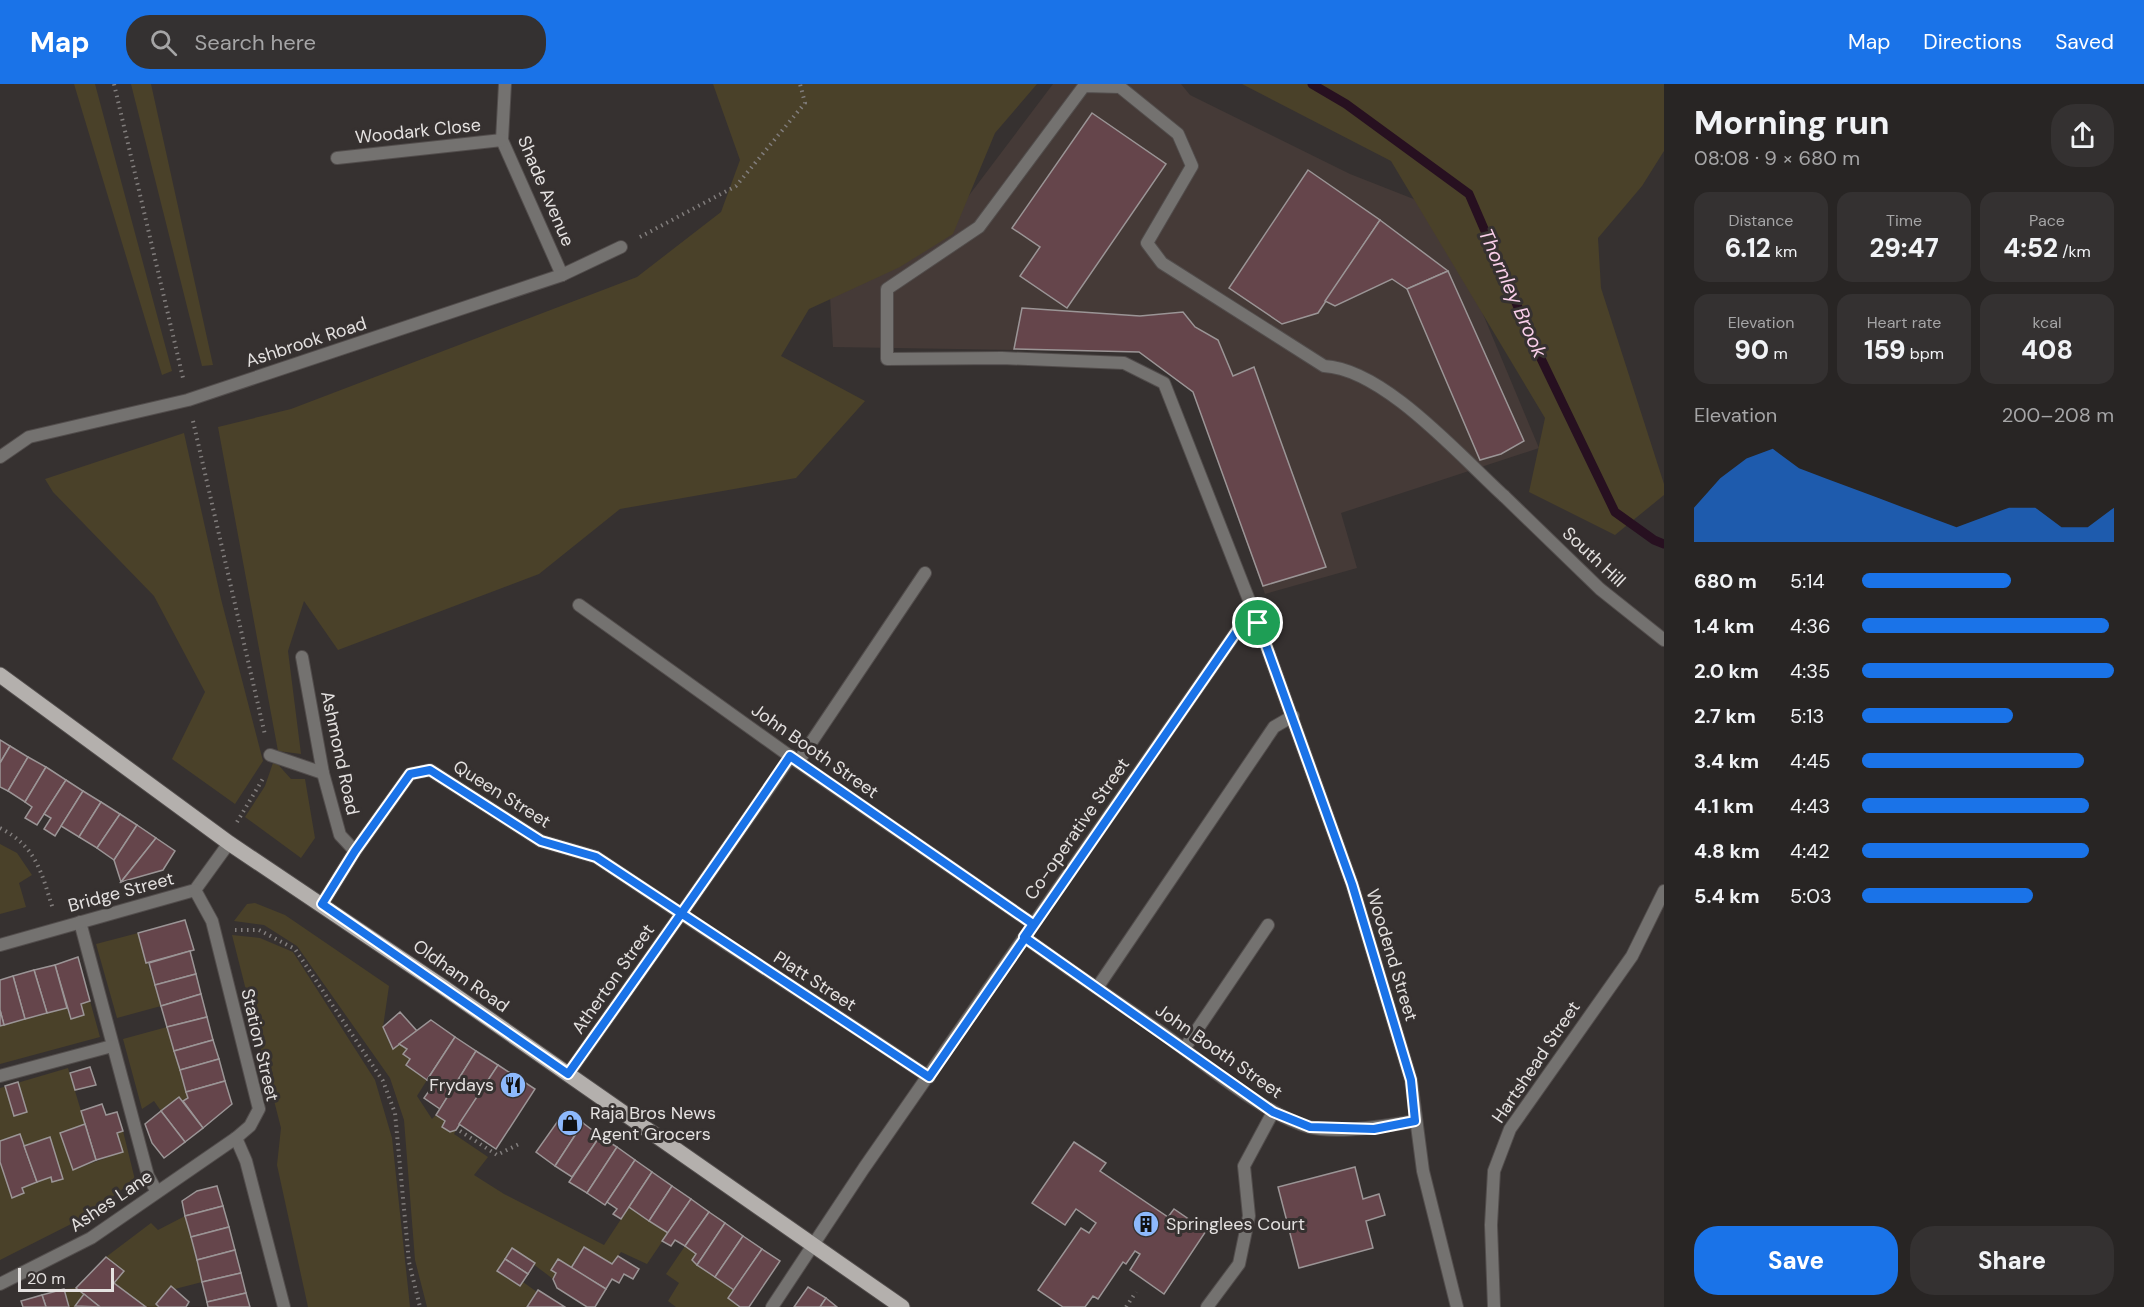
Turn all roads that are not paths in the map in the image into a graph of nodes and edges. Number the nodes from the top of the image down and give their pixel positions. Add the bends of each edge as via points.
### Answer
1 (505, 84) edge
2 (502, 140) junction
3 (337, 158) dead end
4 (621, 247) road end
5 (562, 275) junction
6 (0, 457) edge
7 (925, 573) dead end
8 (579, 605) dead end
9 (1258, 623) junction
10 (1664, 640) edge
11 (302, 657) dead end
12 (0, 675) edge
13 (1293, 716) junction
14 (270, 755) road end
15 (794, 759) junction
16 (323, 773) junction
17 (229, 843) junction
18 (355, 851) junction
19 (195, 890) junction
20 (1664, 891) edge
21 (322, 904) junction
22 (681, 914) junction
23 (80, 922) junction
24 (1033, 924) junction
25 (1268, 925) dead end
26 (1024, 937) junction
27 (0, 945) edge
28 (1097, 988) junction
29 (112, 1046) junction
30 (1184, 1049) junction
31 (568, 1074) junction
32 (0, 1076) edge
33 (929, 1077) junction
34 (1273, 1112) junction
35 (1415, 1121) junction
36 (236, 1138) junction
37 (157, 1192) junction
38 (814, 1246) junction
39 (0, 1284) edge
40 (284, 1307) edge
41 (772, 1307) edge
42 (902, 1307) edge
43 (1208, 1307) edge
44 (1457, 1307) edge
45 (1494, 1307) edge

1 - 2 street, Shade Avenue
2 - 3 street, Woodark Close
2 - 5 street, Shade Avenue
4 - 5 street, Ashbrook Road
5 - 6 street, Ashbrook Road via 188,400 28,437
7 - 15 street, Atherton Street
8 - 15 street, John Booth Street
9 - 10 street, South Hill via 1164,383 1124,363 887,359 887,289 979,227 1084,86 1120,87 1178,134 1192,166 1147,243 1162,263 1324,366 1339,367 1392,393 1600,590
9 - 13 street, Woodend Street
9 - 24 street, Co-operative Street via 1237,631
11 - 16 street, Ashmond Road
12 - 17 main road, Oldham Road
13 - 28 street via 1274,727
13 - 35 street, Woodend Street via 1352,884 1411,1080
14 - 16 street
15 - 22 street, Atherton Street
15 - 24 street, John Booth Street
16 - 18 street, Ashmond Road via 340,835
17 - 19 street, Bridge Street
17 - 21 main road, Oldham Road
18 - 21 street
18 - 22 street, Queen Street via 410,774 430,770 541,841 596,857
19 - 23 street, Bridge Street
19 - 36 street, Station Street via 207,908 260,1109 250,1126
20 - 45 street, Hartshead Street via 1632,957 1510,1129 1494,1171
21 - 31 main road, Oldham Road
22 - 31 street, Atherton Street
22 - 33 street, Platt Street
23 - 27 street, Bridge Street
23 - 29 street
24 - 26 street, Co-operative Street
25 - 30 street
26 - 28 street, John Booth Street
26 - 33 street, Co-operative Street
28 - 30 street, John Booth Street
29 - 32 street
29 - 37 street via 148,1176
30 - 34 street, John Booth Street
31 - 38 main road, Oldham Road
33 - 38 street, Co-operative Street
34 - 35 street, John Booth Street via 1310,1127 1374,1129
34 - 43 street via 1244,1166 1249,1216 1239,1264
35 - 44 street, Woodend Street via 1423,1171
36 - 37 street, Ashes Lane
36 - 40 street via 246,1161
37 - 39 street, Ashes Lane via 91,1238
38 - 41 street, Co-operative Street
38 - 42 main road, Oldham Road

